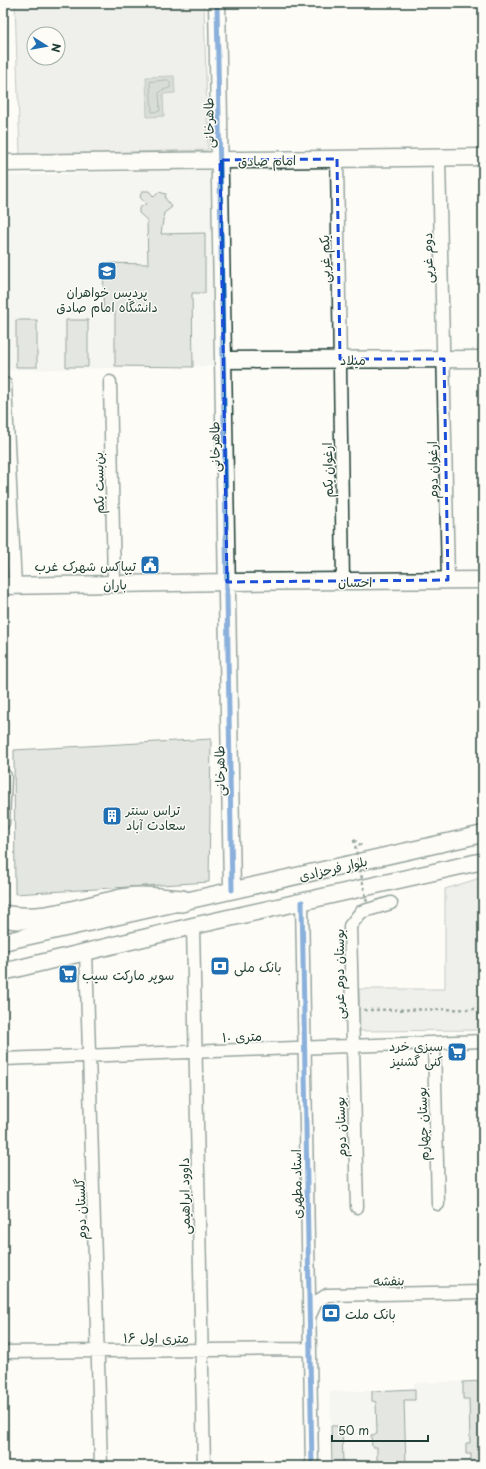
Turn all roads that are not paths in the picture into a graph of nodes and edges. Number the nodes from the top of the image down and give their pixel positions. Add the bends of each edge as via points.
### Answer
1 (217, 3) edge
2 (439, 157) junction
3 (483, 157) edge
4 (337, 159) junction
5 (220, 160) junction
6 (3, 163) edge
7 (340, 359) junction
8 (444, 359) junction
9 (483, 359) edge
10 (223, 360) junction
11 (110, 382) dead end
12 (5, 384) dead end
13 (448, 580) junction
14 (483, 580) edge
15 (343, 581) junction
16 (227, 582) junction
17 (114, 584) junction
18 (9, 586) edge
19 (4, 776) dead end
20 (3, 823) edge
21 (483, 834) edge
22 (483, 861) edge
23 (232, 890) junction
24 (182, 901) junction
25 (302, 902) junction
26 (391, 903) dead end
27 (3, 916) edge
28 (193, 926) junction
29 (3, 942) edge
30 (86, 950) junction
31 (3, 972) edge
32 (483, 1041) edge
33 (434, 1043) junction
34 (352, 1046) junction
35 (304, 1048) junction
36 (195, 1052) junction
37 (89, 1055) junction
38 (3, 1059) edge
39 (438, 1204) dead end
40 (357, 1207) dead end
41 (483, 1292) edge
42 (309, 1318) junction
43 (310, 1349) junction
44 (202, 1350) junction
45 (99, 1351) junction
46 (3, 1352) edge
47 (101, 1466) edge
48 (204, 1466) edge
49 (312, 1466) edge

1 - 5 street, طاهرخانی
2 - 3 street, امام صادق
2 - 4 street, امام صادق
2 - 8 street, دوم غربی
4 - 5 street, امام صادق
4 - 7 street, یکم غربی
5 - 6 street, امام صادق
5 - 10 street, طاهرخانی
7 - 8 street, میلاد
7 - 10 street, میلاد
7 - 15 street, ارغوان یکم
8 - 9 street, میلاد
8 - 13 street, ارغوان دوم
10 - 16 street, طاهرخانی
11 - 17 street, بن‌بست یکم
12 - 18 street
13 - 14 street, احسان
13 - 15 street, احسان
15 - 16 street, احسان
16 - 17 street, باران
16 - 23 street, طاهرخانی
17 - 18 street, باران
19 - 20 street
21 - 23 street, بلوار فرحزادی
22 - 25 street, بلوار فرحزادی
23 - 24 street, بلوار فرحزادی
24 - 27 highway via 129,898 42,917
24 - 29 street, بلوار فرحزادی
25 - 28 street, بلوار فرحزادی
25 - 35 street, استاد مطهری
26 - 34 street, بوستان دوم غربی via 361,912 350,926
28 - 30 street, بلوار فرحزادی
28 - 36 street, داوود ابراهیمی
30 - 31 street, بلوار فرحزادی
30 - 37 street, گلستان دوم
32 - 33 street, ۱۰ متری
33 - 34 street, ۱۰ متری
33 - 39 street, بوستان چهارم
34 - 35 street, ۱۰ متری
34 - 40 street, بوستان دوم
35 - 36 street, ۱۰ متری
35 - 42 street, استاد مطهری
36 - 37 street, ۱۰ متری
36 - 44 street, داوود ابراهیمی
37 - 38 street, ۱۰ متری
37 - 45 street, گلستان دوم
41 - 42 street, بنفشه via 327,1295 316,1302
42 - 43 street, استاد مطهری
43 - 44 street, ۱۶ متری اول
43 - 49 street, استاد مطهری
44 - 45 street, ۱۶ متری اول
44 - 48 street, داوود ابراهیمی
45 - 46 street, ۱۶ متری اول
45 - 47 street, گلستان دوم

